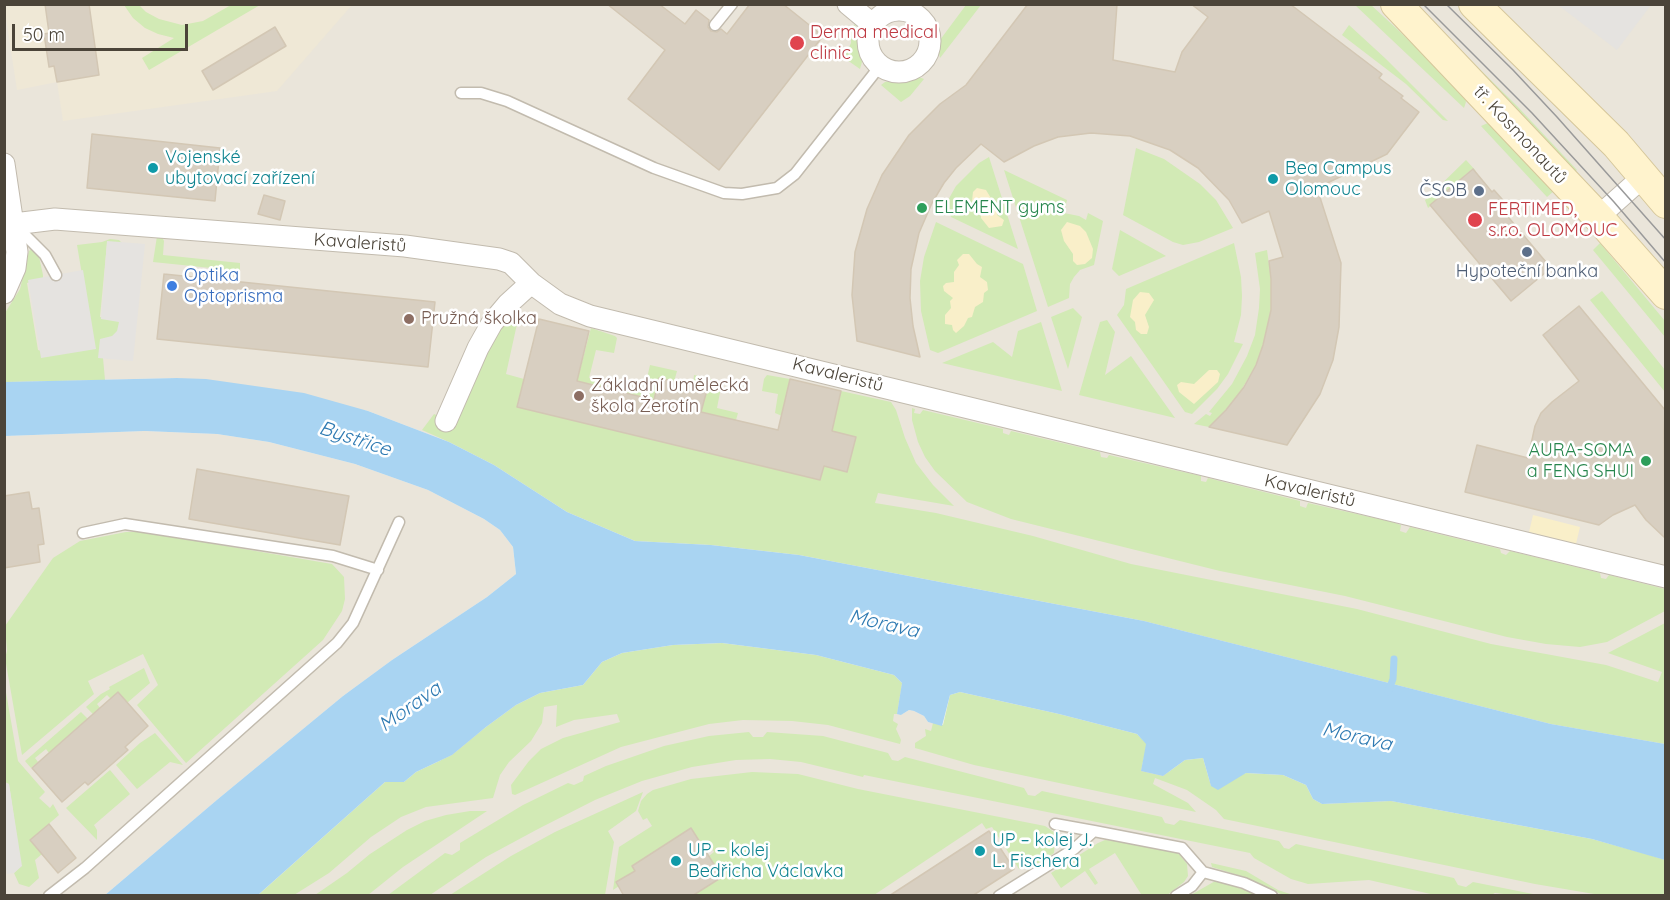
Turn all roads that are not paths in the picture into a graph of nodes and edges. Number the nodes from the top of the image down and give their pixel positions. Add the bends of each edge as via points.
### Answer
1 (732, 4) edge
2 (848, 4) edge
3 (1396, 4) edge
4 (1474, 4) edge
5 (924, 11) edge
6 (872, 24) junction
7 (715, 25) dead end
8 (880, 66) junction
9 (461, 93) dead end
10 (4, 164) edge
11 (1644, 176) junction
12 (1665, 203) edge
13 (1598, 216) junction
14 (14, 224) junction
15 (56, 275) dead end
16 (531, 283) junction
17 (4, 293) edge
18 (1665, 294) edge
19 (446, 421) dead end
20 (399, 522) dead end
21 (83, 533) dead end
22 (378, 570) junction
23 (1665, 577) edge
24 (1056, 824) dead end
25 (1094, 831) junction
26 (1203, 872) junction
27 (50, 896) edge
28 (999, 896) edge
29 (1176, 896) edge
30 (1272, 896) edge

1 - 7 lane
2 - 6 street
3 - 13 street, tř. Kosmonautů
4 - 11 street
5 - 6 street via 887,12
5 - 8 street via 930,41 923,61 905,72
6 - 8 street via 867,43
8 - 9 lane via 795,174 777,188 742,194 724,193 654,168 507,100 481,93
10 - 14 street
11 - 12 street
11 - 13 street
13 - 18 street, tř. Kosmonautů
14 - 15 lane via 45,255
14 - 16 street, Kavaleristů via 56,219 405,246 500,259 511,263
14 - 17 street via 15,268
16 - 19 street via 492,323
16 - 23 street, Kavaleristů via 560,304 590,316
20 - 22 lane
21 - 22 lane via 125,524 333,556
22 - 27 lane via 353,623 337,644
24 - 25 lane
25 - 26 lane via 1182,848
25 - 28 lane via 1074,849
26 - 29 lane via 1192,886
26 - 30 lane

